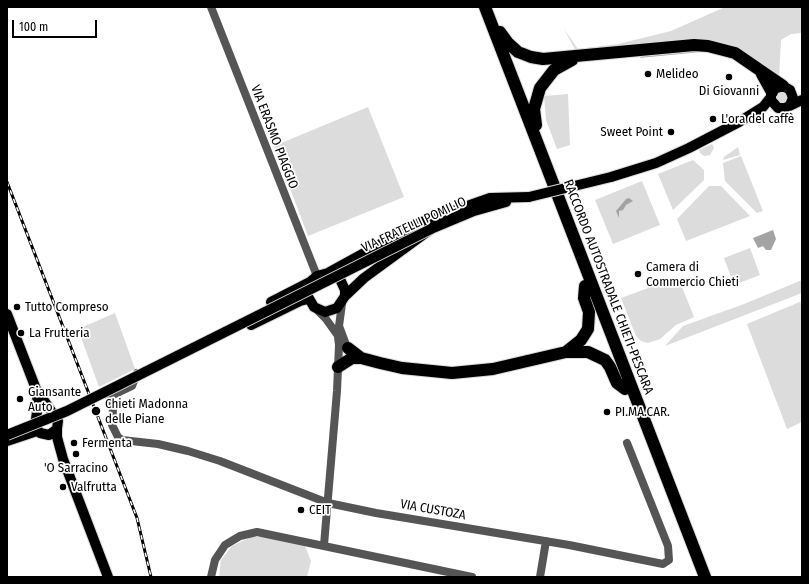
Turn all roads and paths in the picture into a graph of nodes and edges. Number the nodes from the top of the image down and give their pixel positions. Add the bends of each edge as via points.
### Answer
1 (211, 7) edge
2 (477, 7) edge
3 (485, 7) edge
4 (490, 7) edge
5 (577, 57) junction
6 (778, 91) junction
7 (802, 94) edge
8 (802, 100) edge
9 (790, 105) junction
10 (778, 108) junction
11 (739, 122) junction
12 (540, 147) junction
13 (529, 196) junction
14 (431, 229) junction
15 (328, 273) junction
16 (312, 282) junction
17 (585, 286) junction
18 (344, 300) junction
19 (311, 303) junction
20 (7, 314) edge
21 (338, 337) junction
22 (203, 343) junction
23 (348, 348) junction
24 (566, 352) junction
25 (361, 358) junction
26 (338, 367) junction
27 (36, 389) junction
28 (625, 389) junction
29 (52, 412) junction
30 (37, 415) junction
31 (57, 429) junction
32 (37, 431) junction
33 (7, 435) edge
34 (7, 441) edge
35 (627, 443) dead end
36 (63, 459) junction
37 (328, 503) junction
38 (546, 541) junction
39 (324, 545) junction
40 (108, 577) edge
41 (210, 577) edge
42 (472, 577) edge
43 (540, 577) edge
44 (697, 577) edge
45 (705, 577) edge

1 - 16 street, VIA ERASMO PIAGGIO via 304,247
2 - 17 highway, RACCORDO AUTOSTRADALE CHIETI-PESCARA
3 - 12 highway, RACCORDO AUTOSTRADALE CHIETI-PESCARA
4 - 5 highway via 502,36 518,52 543,59
5 - 6 highway via 694,45 708,46 735,53 760,71
5 - 12 highway via 554,70 538,92 534,116
6 - 7 main road
6 - 9 main road via 793,98
6 - 10 main road via 772,104
6 - 11 main road, VIA FRATELLI POMILIO via 763,107
8 - 9 main road
9 - 10 main road, VIA FRATELLI POMILIO
10 - 11 main road, VIA FRATELLI POMILIO
11 - 13 main road, VIA FRATELLI POMILIO, bridge via 668,158 611,177
12 - 45 highway, RACCORDO AUTOSTRADALE CHIETI-PESCARA
13 - 14 main road, VIA FRATELLI POMILIO via 480,209
13 - 15 main road via 490,198 419,222
14 - 18 main road, bridge via 364,278
14 - 22 main road, VIA FRATELLI POMILIO, bridge
15 - 16 main road
15 - 18 main road via 340,279 343,284
16 - 19 main road
16 - 22 main road via 217,329
16 - 37 street, VIA CUSTOZA via 137,372 132,386 109,397 113,408 112,425 122,440 188,451
17 - 24 highway via 584,298 589,312 588,329 581,340
17 - 28 highway, RACCORDO AUTOSTRADALE CHIETI-PESCARA
18 - 19 main road via 338,308 326,312
18 - 23 street via 339,326
19 - 21 street
19 - 22 main road, bridge via 300,301 224,338
20 - 27 main road
21 - 23 street
21 - 26 street
22 - 33 main road, VIA FRATELLI POMILIO, bridge via 67,411
23 - 25 highway
23 - 26 street
24 - 25 highway via 493,369 452,372 402,368
24 - 28 highway via 588,352 601,357 610,366 617,383
25 - 26 highway via 352,358
26 - 37 street
27 - 29 main road
27 - 30 main road
28 - 44 highway, RACCORDO AUTOSTRADALE CHIETI-PESCARA
29 - 30 main road via 44,411
29 - 31 main road via 58,418
30 - 32 main road via 34,420
31 - 32 main road via 52,434
31 - 36 main road
32 - 34 main road
32 - 36 main road via 52,441
35 - 38 street, VIA CUSTOZA via 670,551 667,563 659,564
36 - 40 main road
37 - 38 street, VIA CUSTOZA
37 - 39 street
38 - 43 street
39 - 41 street via 257,532 240,536 225,545 215,560
39 - 42 street

